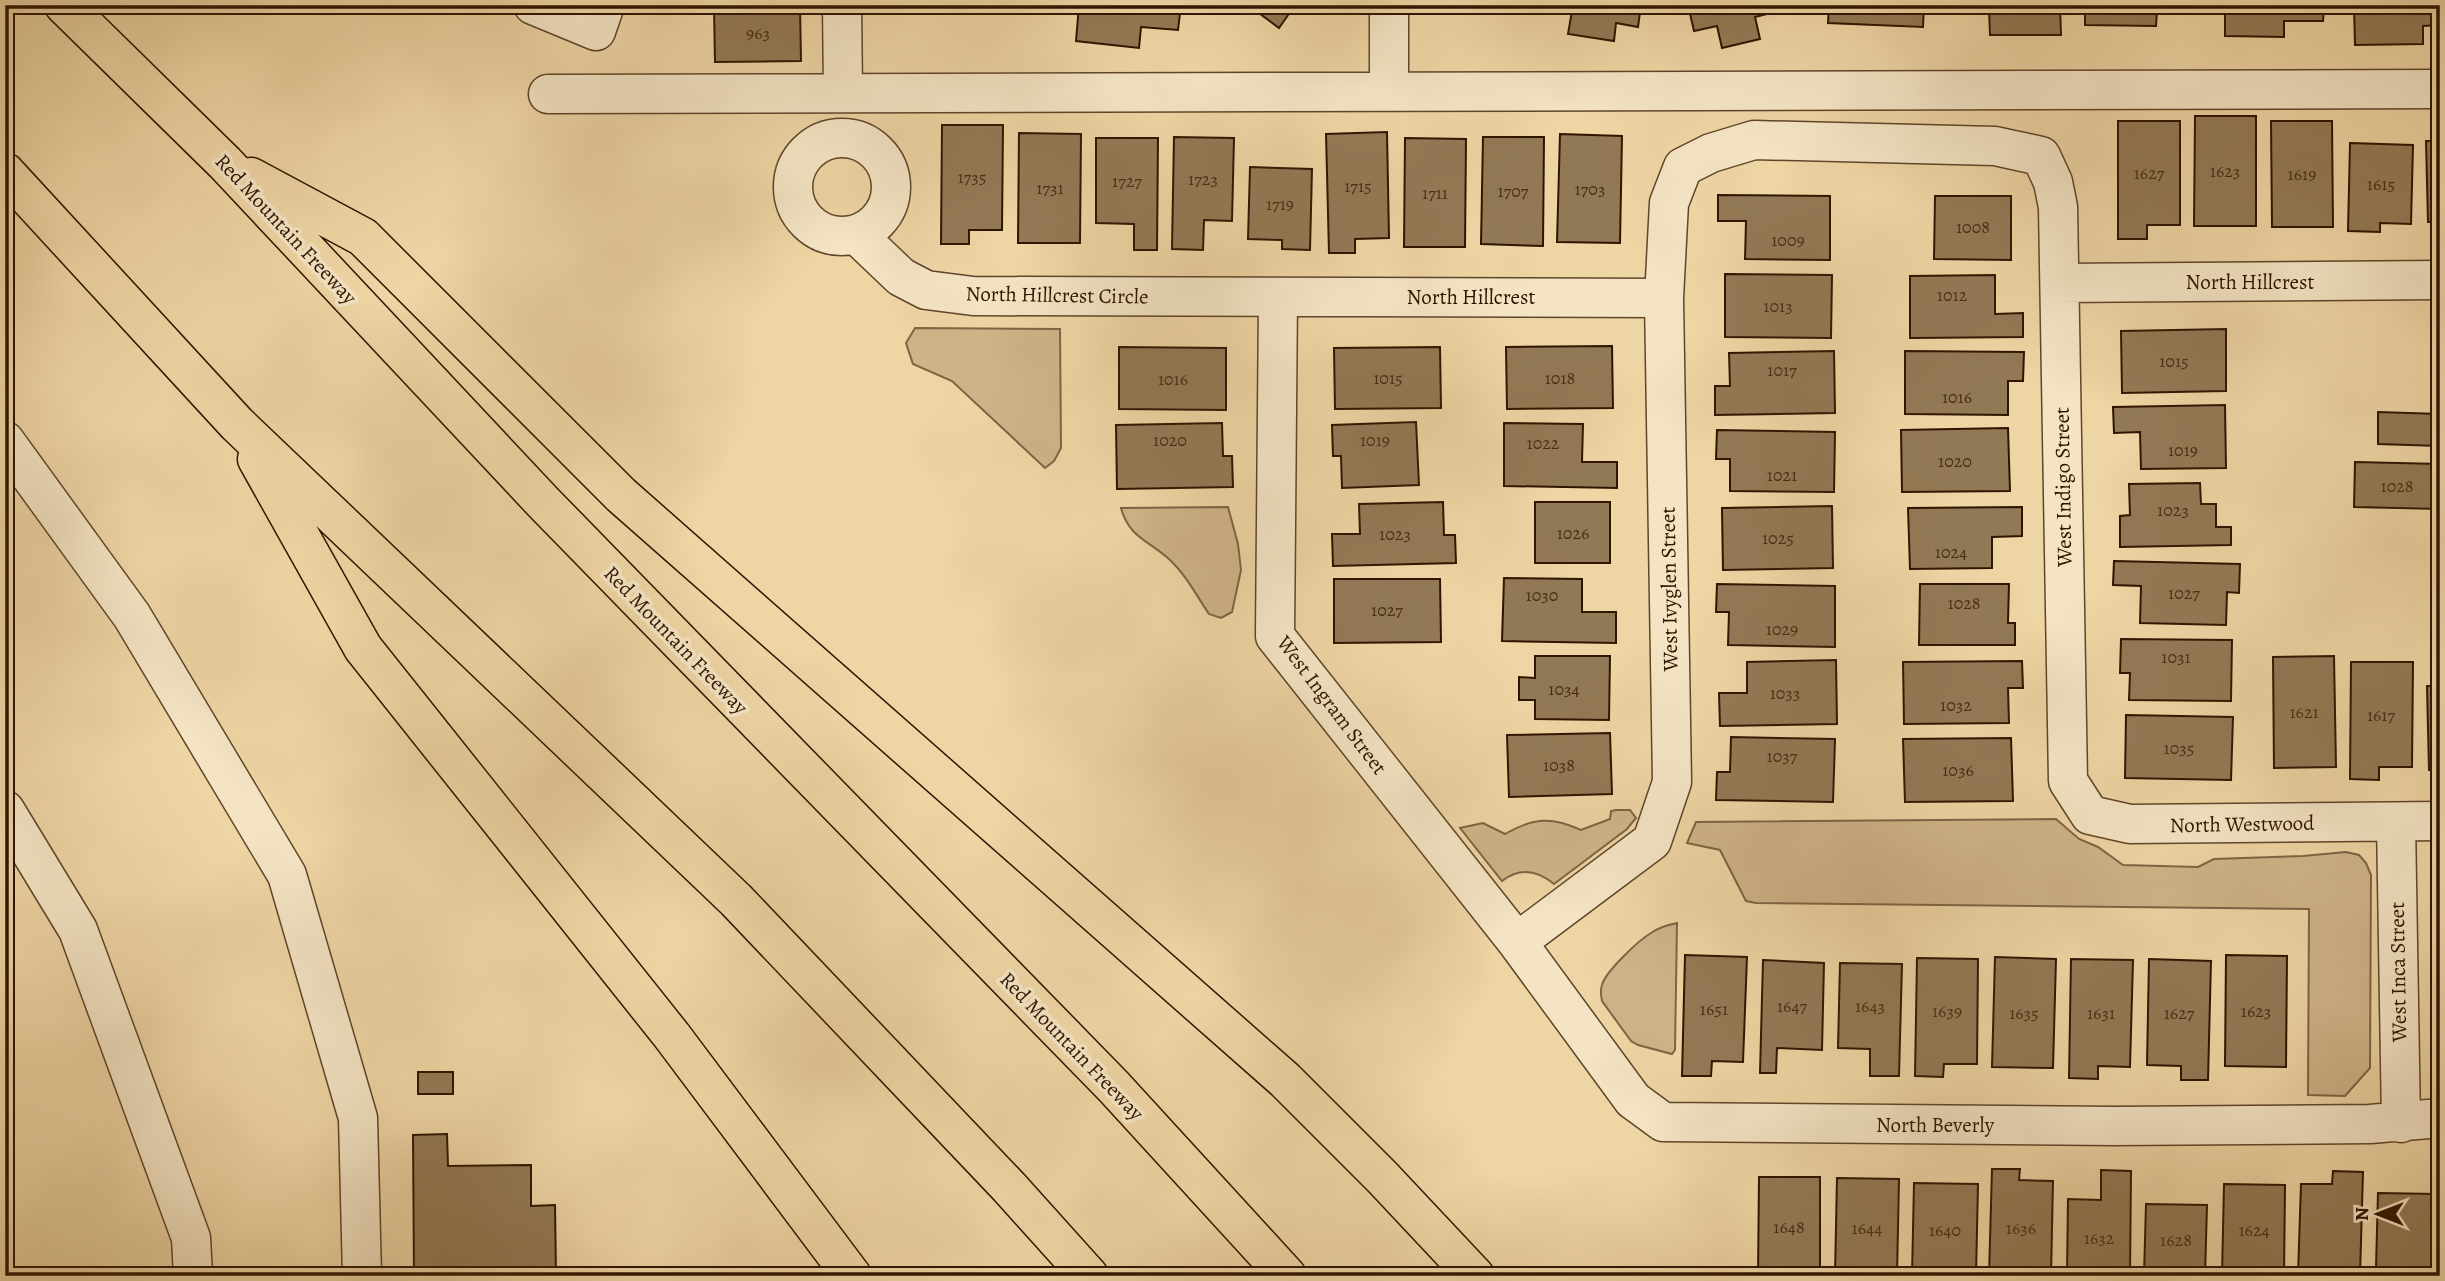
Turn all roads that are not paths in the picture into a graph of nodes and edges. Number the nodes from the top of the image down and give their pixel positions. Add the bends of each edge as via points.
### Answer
1 (64, 5) edge
2 (533, 5) edge
3 (842, 5) edge
4 (1389, 5) edge
5 (601, 18) edge
6 (2440, 89) edge
7 (1389, 92) junction
8 (842, 93) junction
9 (548, 94) dead end
10 (2041, 156) joint
11 (225, 163) junction
12 (5, 172) edge
13 (857, 234) dead end
14 (2440, 280) edge
15 (2060, 283) junction
16 (1278, 297) junction
17 (1664, 298) junction
18 (237, 424) junction
19 (5, 441) edge
20 (5, 810) edge
21 (2090, 815) joint
22 (2440, 821) edge
23 (2396, 822) junction
24 (1517, 942) junction
25 (2440, 1118) edge
26 (2401, 1123) junction
27 (193, 1276) edge
28 (362, 1276) edge
29 (852, 1276) edge
30 (1090, 1276) edge
31 (1287, 1276) edge
32 (1475, 1276) edge

1 - 11 highway, Red Mountain Freeway
2 - 5 street
3 - 8 street
4 - 7 street
6 - 7 street
7 - 8 street
8 - 9 street
10 - 15 street, West Indigo Street via 2058,207
10 - 17 street, West Ivyglen Street via 1995,146 1754,140 1711,153 1683,167 1669,203
11 - 31 highway, Red Mountain Freeway via 543,502 1114,1087
11 - 32 highway via 363,237 621,495 1286,1080
12 - 18 highway
13 - 16 street, North Hillcrest Circle via 901,277 926,289 973,296
14 - 15 street, North Hillcrest
15 - 21 street, West Indigo Street via 2068,781
16 - 17 street, North Hillcrest
16 - 24 street, West Ingram Street via 1276,636
17 - 24 street, West Ivyglen Street via 1672,782 1652,841
18 - 29 highway via 363,648 672,1036
18 - 30 highway via 736,900
19 - 28 street via 132,616 287,875 358,1118
20 - 27 street via 78,930 191,1238
21 - 23 street, North Westwood via 2130,824
22 - 23 street, North Westwood
23 - 26 street, West Inca Street
24 - 26 street, North Beverly via 1633,1100 1663,1122
25 - 26 street, North Beverly

